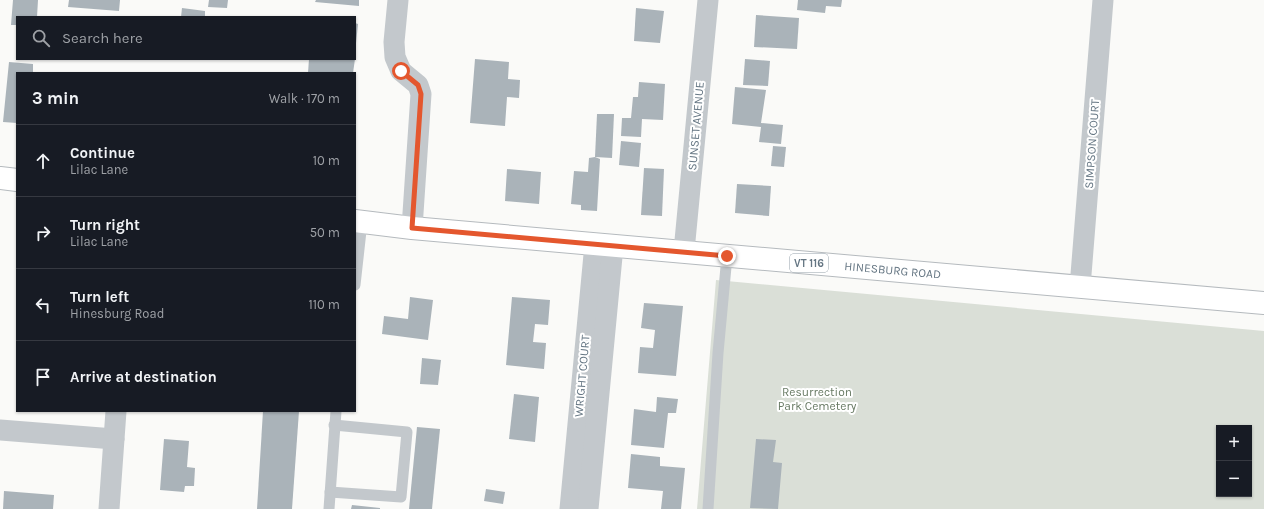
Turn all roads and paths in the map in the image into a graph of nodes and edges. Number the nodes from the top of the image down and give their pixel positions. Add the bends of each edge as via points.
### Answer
1 (398, 0) edge
2 (708, 0) edge
3 (1103, 0) edge
4 (0, 178) edge
5 (16, 180) edge
6 (359, 221) edge
7 (412, 228) junction
8 (604, 245) junction
9 (684, 251) junction
10 (727, 256) junction
11 (356, 269) edge
12 (1080, 287) junction
13 (1264, 303) edge
14 (116, 412) edge
15 (336, 412) edge
16 (334, 425) junction
17 (0, 430) edge
18 (114, 439) junction
19 (330, 492) junction
20 (109, 509) edge
21 (329, 509) edge
22 (570, 509) edge
23 (588, 509) edge
24 (708, 509) edge

1 - 7 street via 395,57 401,71 418,85 421,94
2 - 9 street, SUNSET AVENUE
3 - 12 street, SIMPSON COURT
4 - 5 main road
6 - 7 main road, HINESBURG ROAD / VT 116
6 - 11 lane
7 - 8 main road, HINESBURG ROAD / VT 116
8 - 9 main road, HINESBURG ROAD / VT 116
8 - 22 street, WRIGHT COURT
8 - 23 street, WRIGHT COURT
9 - 10 main road, HINESBURG ROAD / VT 116
10 - 12 main road, HINESBURG ROAD / VT 116
10 - 24 lane
12 - 13 main road, HINESBURG ROAD / VT 116
14 - 18 street
15 - 16 lane
16 - 19 lane
16 - 19 lane via 407,432 401,497
17 - 18 street
18 - 20 street
19 - 21 lane

